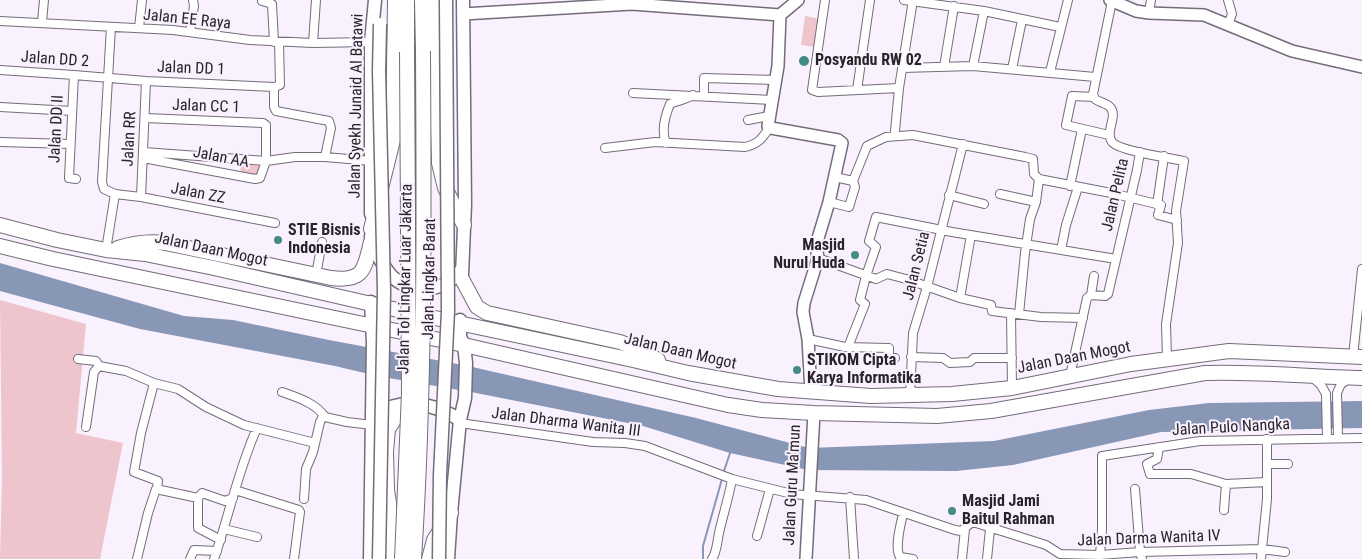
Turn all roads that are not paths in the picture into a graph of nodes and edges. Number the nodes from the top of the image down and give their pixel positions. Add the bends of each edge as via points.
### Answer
1 (44, 0) edge
2 (142, 0) edge
3 (194, 0) edge
4 (262, 0) edge
5 (316, 0) edge
6 (375, 0) edge
7 (381, 0) edge
8 (395, 0) edge
9 (407, 0) edge
10 (422, 0) edge
11 (434, 0) edge
12 (446, 0) edge
13 (463, 0) edge
14 (798, 0) edge
15 (825, 0) edge
16 (870, 0) edge
17 (904, 0) edge
18 (1068, 0) edge
19 (1111, 0) edge
20 (1151, 0) edge
21 (1228, 0) edge
22 (913, 1) edge
23 (954, 6) junction
24 (0, 11) edge
25 (984, 11) junction
26 (1149, 13) junction
27 (463, 14) junction
28 (780, 15) junction
29 (1022, 20) junction
30 (2, 21) edge
31 (42, 22) junction
32 (1228, 25) junction
33 (111, 27) junction
34 (1060, 27) junction
35 (139, 28) junction
36 (190, 32) junction
37 (277, 42) junction
38 (371, 42) junction
39 (313, 43) junction
40 (973, 66) junction
41 (944, 67) junction
42 (1362, 67) edge
43 (902, 68) junction
44 (1012, 69) junction
45 (0, 70) edge
46 (1050, 72) junction
47 (74, 75) junction
48 (1095, 77) junction
49 (107, 79) junction
50 (776, 80) junction
51 (146, 82) junction
52 (274, 86) junction
53 (899, 88) junction
54 (857, 90) junction
55 (633, 93) dead end
56 (694, 95) junction
57 (704, 96) junction
58 (1094, 97) junction
59 (772, 100) junction
60 (0, 107) edge
61 (72, 111) junction
62 (145, 118) junction
63 (748, 120) dead end
64 (769, 122) junction
65 (1082, 129) junction
66 (895, 131) dead end
67 (1109, 135) junction
68 (0, 142) edge
69 (666, 143) junction
70 (70, 144) junction
71 (963, 144) junction
72 (605, 148) dead end
73 (1140, 152) junction
74 (144, 155) junction
75 (1164, 156) junction
76 (325, 157) junction
77 (266, 161) junction
78 (372, 161) junction
79 (835, 177) junction
80 (76, 179) dead end
81 (1039, 179) junction
82 (853, 181) junction
83 (1074, 186) junction
84 (115, 194) junction
85 (1000, 194) dead end
86 (949, 195) junction
87 (1130, 197) junction
88 (141, 198) junction
89 (829, 202) junction
90 (1036, 202) junction
91 (984, 204) dead end
92 (1157, 205) junction
93 (1177, 220) junction
94 (276, 223) dead end
95 (0, 225) edge
96 (464, 225) junction
97 (940, 230) junction
98 (371, 235) junction
99 (971, 235) junction
100 (322, 242) dead end
101 (1026, 244) junction
102 (0, 246) edge
103 (109, 250) junction
104 (1061, 250) junction
105 (818, 258) junction
106 (1116, 259) junction
107 (1362, 269) edge
108 (462, 274) junction
109 (316, 275) junction
110 (866, 276) junction
111 (1094, 276) dead end
112 (927, 287) junction
113 (1091, 295) junction
114 (960, 298) junction
115 (371, 303) junction
116 (1015, 313) junction
117 (1083, 318) junction
118 (460, 322) junction
119 (371, 327) junction
120 (607, 339) junction
121 (808, 340) junction
122 (464, 345) junction
123 (848, 347) junction
124 (584, 349) junction
125 (911, 356) junction
126 (1358, 357) edge
127 (895, 358) dead end
128 (1012, 358) junction
129 (1167, 358) junction
130 (78, 359) dead end
131 (99, 366) junction
132 (688, 373) junction
133 (1070, 376) junction
134 (1313, 377) junction
135 (1356, 378) edge
136 (154, 383) junction
137 (1012, 388) junction
138 (282, 392) dead end
139 (811, 392) junction
140 (910, 396) junction
141 (413, 403) junction
142 (814, 414) junction
143 (325, 417) junction
144 (372, 421) junction
145 (460, 422) junction
146 (86, 427) dead end
147 (257, 428) junction
148 (1337, 435) junction
149 (1327, 436) junction
150 (1362, 438) edge
151 (1267, 439) junction
152 (315, 443) junction
153 (1159, 447) junction
154 (1267, 464) junction
155 (1288, 464) dead end
156 (729, 478) junction
157 (1267, 482) junction
158 (1226, 484) junction
159 (372, 486) junction
160 (158, 489) junction
161 (770, 489) junction
162 (1135, 489) dead end
163 (234, 494) junction
164 (810, 494) junction
165 (850, 497) junction
166 (198, 498) junction
167 (304, 499) dead end
168 (390, 509) junction
169 (1224, 510) dead end
170 (451, 513) junction
171 (903, 513) junction
172 (224, 529) junction
173 (965, 529) junction
174 (990, 529) junction
175 (757, 536) dead end
176 (257, 537) dead end
177 (221, 540) junction
178 (1262, 549) junction
179 (217, 551) junction
180 (1285, 552) dead end
181 (1198, 555) edge
182 (1100, 556) junction
183 (1141, 556) edge
184 (1059, 557) edge
185 (137, 559) edge
186 (190, 559) edge
187 (214, 559) edge
188 (294, 559) edge
189 (370, 559) edge
190 (379, 559) edge
191 (390, 559) edge
192 (402, 559) edge
193 (414, 559) edge
194 (429, 559) edge
195 (439, 559) edge
196 (448, 559) edge
197 (712, 559) edge
198 (806, 559) edge
199 (854, 559) edge
200 (912, 559) edge
201 (962, 559) edge
202 (986, 559) edge
203 (1261, 559) edge

1 - 31 street
2 - 35 street
3 - 36 street
4 - 37 street via 272,4
5 - 39 street
6 - 38 main road, Jalan Syekh Junaid Al Batawi
7 - 190 main road, bridge via 379,71 384,292
8 - 98 highway via 393,140
9 - 192 highway, Jalan Tol Lingkar Luar Jakarta, bridge via 409,393
10 - 193 highway, Jalan Tol Lingkar Luar Jakarta, bridge via 424,281 421,459
11 - 96 highway via 439,163 445,188
12 - 195 main road, Jalan Lingkar Barat, bridge via 448,311
13 - 27 main road, Jalan Lingkar Barat
14 - 28 street
15 - 54 street via 814,92
16 - 54 street
17 - 22 street
18 - 34 street
19 - 26 street
19 - 48 street
20 - 26 street
21 - 32 street via 1232,14
22 - 23 street
22 - 43 street
23 - 25 street
23 - 41 street
24 - 30 street
25 - 29 street
25 - 40 street
26 - 32 street via 1204,15
27 - 28 street via 632,4
27 - 96 main road, Jalan Lingkar Barat
28 - 50 street
29 - 34 street
29 - 44 street
30 - 31 street, Jalan EE Raya
31 - 33 street, Jalan EE Raya
32 - 42 street via 1292,51
33 - 35 street, Jalan EE Raya
33 - 49 street
34 - 46 street
35 - 36 street, Jalan EE Raya
36 - 37 street, Jalan EE Raya
37 - 39 street, Jalan EE Raya
37 - 52 street via 280,84
38 - 39 street, Jalan EE Raya
38 - 78 main road, Jalan Syekh Junaid Al Batawi
40 - 41 street
40 - 44 street
41 - 43 street
43 - 53 street
44 - 46 street
45 - 47 street, Jalan DD 2
46 - 48 street
47 - 49 street, Jalan DD 2
47 - 61 street, Jalan DD II
48 - 58 street
49 - 51 street, Jalan DD 1
49 - 84 street via 102,185 107,192
50 - 57 street via 704,78
50 - 59 street
51 - 52 street, Jalan DD 1
51 - 62 street, Jalan RR
52 - 76 street via 276,111 328,121 331,128
53 - 54 street
53 - 66 street
55 - 56 street
56 - 57 street
56 - 69 street via 670,104 665,120
57 - 59 street
58 - 65 street via 1072,96 1066,125
58 - 67 street, Jalan Pelita via 1113,112
59 - 64 street
60 - 61 street
61 - 70 street, Jalan DD II
62 - 74 street, Jalan RR
62 - 77 street, Jalan CC 1 via 265,124
63 - 64 street
64 - 69 street via 756,145
64 - 79 street via 842,142
65 - 67 street
65 - 83 street
67 - 73 street, Jalan Pelita via 1114,143
68 - 70 street
69 - 72 street
70 - 80 street, Jalan DD II via 69,178
71 - 81 street via 1033,159 1034,174
71 - 82 street via 913,135 886,137 865,148
71 - 86 street, Jalan Setia
73 - 75 street
73 - 87 street, Jalan Pelita
74 - 77 street
74 - 77 street, Jalan AA via 255,179 260,178
74 - 88 street, Jalan RR
75 - 92 street
75 - 93 street via 1184,160
76 - 77 street, Jalan AA
76 - 78 street, Jalan AA
78 - 98 main road, Jalan Syekh Junaid Al Batawi
79 - 82 street
79 - 89 street
81 - 83 street
81 - 90 street
82 - 89 street via 855,187 849,207
83 - 87 street
83 - 104 street
84 - 88 street, Jalan ZZ
84 - 103 street
85 - 90 street
86 - 91 street
86 - 97 street, Jalan Setia
87 - 92 street
87 - 106 street, Jalan Pelita
88 - 94 street, Jalan ZZ
89 - 105 street via 816,245
90 - 101 street
92 - 93 street via 1161,205 1158,215
93 - 129 street via 1177,254 1166,324
95 - 103 highway, Jalan Daan Mogot
96 - 108 main road, Jalan Lingkar Barat
97 - 99 street
97 - 110 street via 876,217 869,241 876,247
97 - 112 street, Jalan Setia
98 - 108 main road via 383,265 402,284 426,288 442,286
98 - 109 highway via 365,266 356,276 346,279
99 - 101 street
99 - 114 street
100 - 109 street
101 - 104 street
101 - 116 street
102 - 119 highway
103 - 109 highway via 134,243 165,243
103 - 115 highway, Jalan Daan Mogot via 145,254
104 - 106 street
105 - 110 street
105 - 121 street via 804,302 804,326
106 - 113 street, Jalan Pelita via 1108,295
107 - 126 street
108 - 120 highway via 477,307 487,313
110 - 112 street via 876,279 887,274
110 - 123 street via 860,300 865,304
111 - 113 street
112 - 114 street
112 - 125 street, Jalan Setia via 913,334
113 - 117 street via 1086,298
114 - 116 street via 991,305 992,311
115 - 118 highway, Jalan Daan Mogot
115 - 119 main road
116 - 117 street
116 - 128 street
117 - 133 street
118 - 122 main road, Jalan Lingkar Barat via 460,337
118 - 124 highway, Jalan Daan Mogot
119 - 122 highway
119 - 144 main road
120 - 124 highway
120 - 132 highway via 636,348
121 - 123 street
121 - 139 street
122 - 142 highway via 728,405
122 - 145 main road, Jalan Lingkar Barat via 465,398
123 - 127 street via 889,348 889,358
124 - 132 highway, Jalan Daan Mogot
125 - 128 street via 942,358 950,362
125 - 140 street, Jalan Setia
126 - 129 highway, Jalan Daan Mogot via 1229,351
128 - 137 street
129 - 133 highway, Jalan Daan Mogot
130 - 131 street via 96,361
131 - 136 street
131 - 146 street via 94,372
132 - 139 highway, Jalan Daan Mogot
133 - 137 highway, Jalan Daan Mogot
134 - 135 highway
134 - 142 highway via 1205,373 966,414
134 - 149 street via 1326,394
135 - 148 street via 1341,384 1337,393
136 - 147 street via 178,389 206,407
136 - 160 street via 134,472 158,480
137 - 140 highway, Jalan Daan Mogot
138 - 143 street via 302,400
139 - 140 highway, Jalan Daan Mogot
141 - 144 main road via 385,409
141 - 145 main road via 446,411
141 - 168 highway via 398,414 388,429 386,490
142 - 164 street, Jalan Guru Ma'mun
143 - 144 street via 347,422
143 - 152 street via 320,422
144 - 159 main road
145 - 156 street, Jalan Dharma Wanita III via 593,442 645,446
145 - 170 main road, Jalan Lingkar Barat
147 - 152 street
147 - 163 street
148 - 149 street, Jalan Pulo Nangka
148 - 150 street, Jalan Pulo Nangka
149 - 151 street, Jalan Pulo Nangka
151 - 153 street, Jalan Pulo Nangka via 1200,441
151 - 154 street
152 - 167 street via 306,469
153 - 158 street via 1157,459 1147,464 1150,474 1191,474
153 - 182 street, Jalan Pulo Nangka via 1102,456
154 - 155 street
154 - 157 street
156 - 161 street, Jalan Dharma Wanita III
156 - 197 street via 729,495
157 - 158 street
157 - 178 street
158 - 169 street
159 - 168 highway
159 - 189 main road
160 - 166 street
160 - 185 street via 148,513
161 - 164 street, Jalan Dharma Wanita III
161 - 175 street
162 - 183 street
163 - 166 street via 225,501 202,493
163 - 172 street
163 - 188 street via 299,510
164 - 165 street, Jalan Darma Wanita IV
164 - 198 street, Jalan Guru Ma'mun
165 - 171 street, Jalan Darma Wanita IV
165 - 199 street
166 - 177 street via 198,528
168 - 191 highway
170 - 194 highway via 434,540
170 - 196 main road, Jalan Lingkar Barat
171 - 173 street, Jalan Darma Wanita IV via 955,530
171 - 200 street via 898,553 900,557
172 - 176 street
172 - 177 street
173 - 174 street, Jalan Darma Wanita IV via 972,523
173 - 201 street
174 - 184 street, Jalan Darma Wanita IV via 1046,545
174 - 202 street
177 - 179 street
178 - 180 street, Jalan Darma Wanita IV
178 - 181 street, Jalan Darma Wanita IV
178 - 203 street
179 - 186 street via 194,550
179 - 187 street
181 - 183 street, Jalan Darma Wanita IV
182 - 183 street, Jalan Darma Wanita IV
182 - 184 street, Jalan Darma Wanita IV

